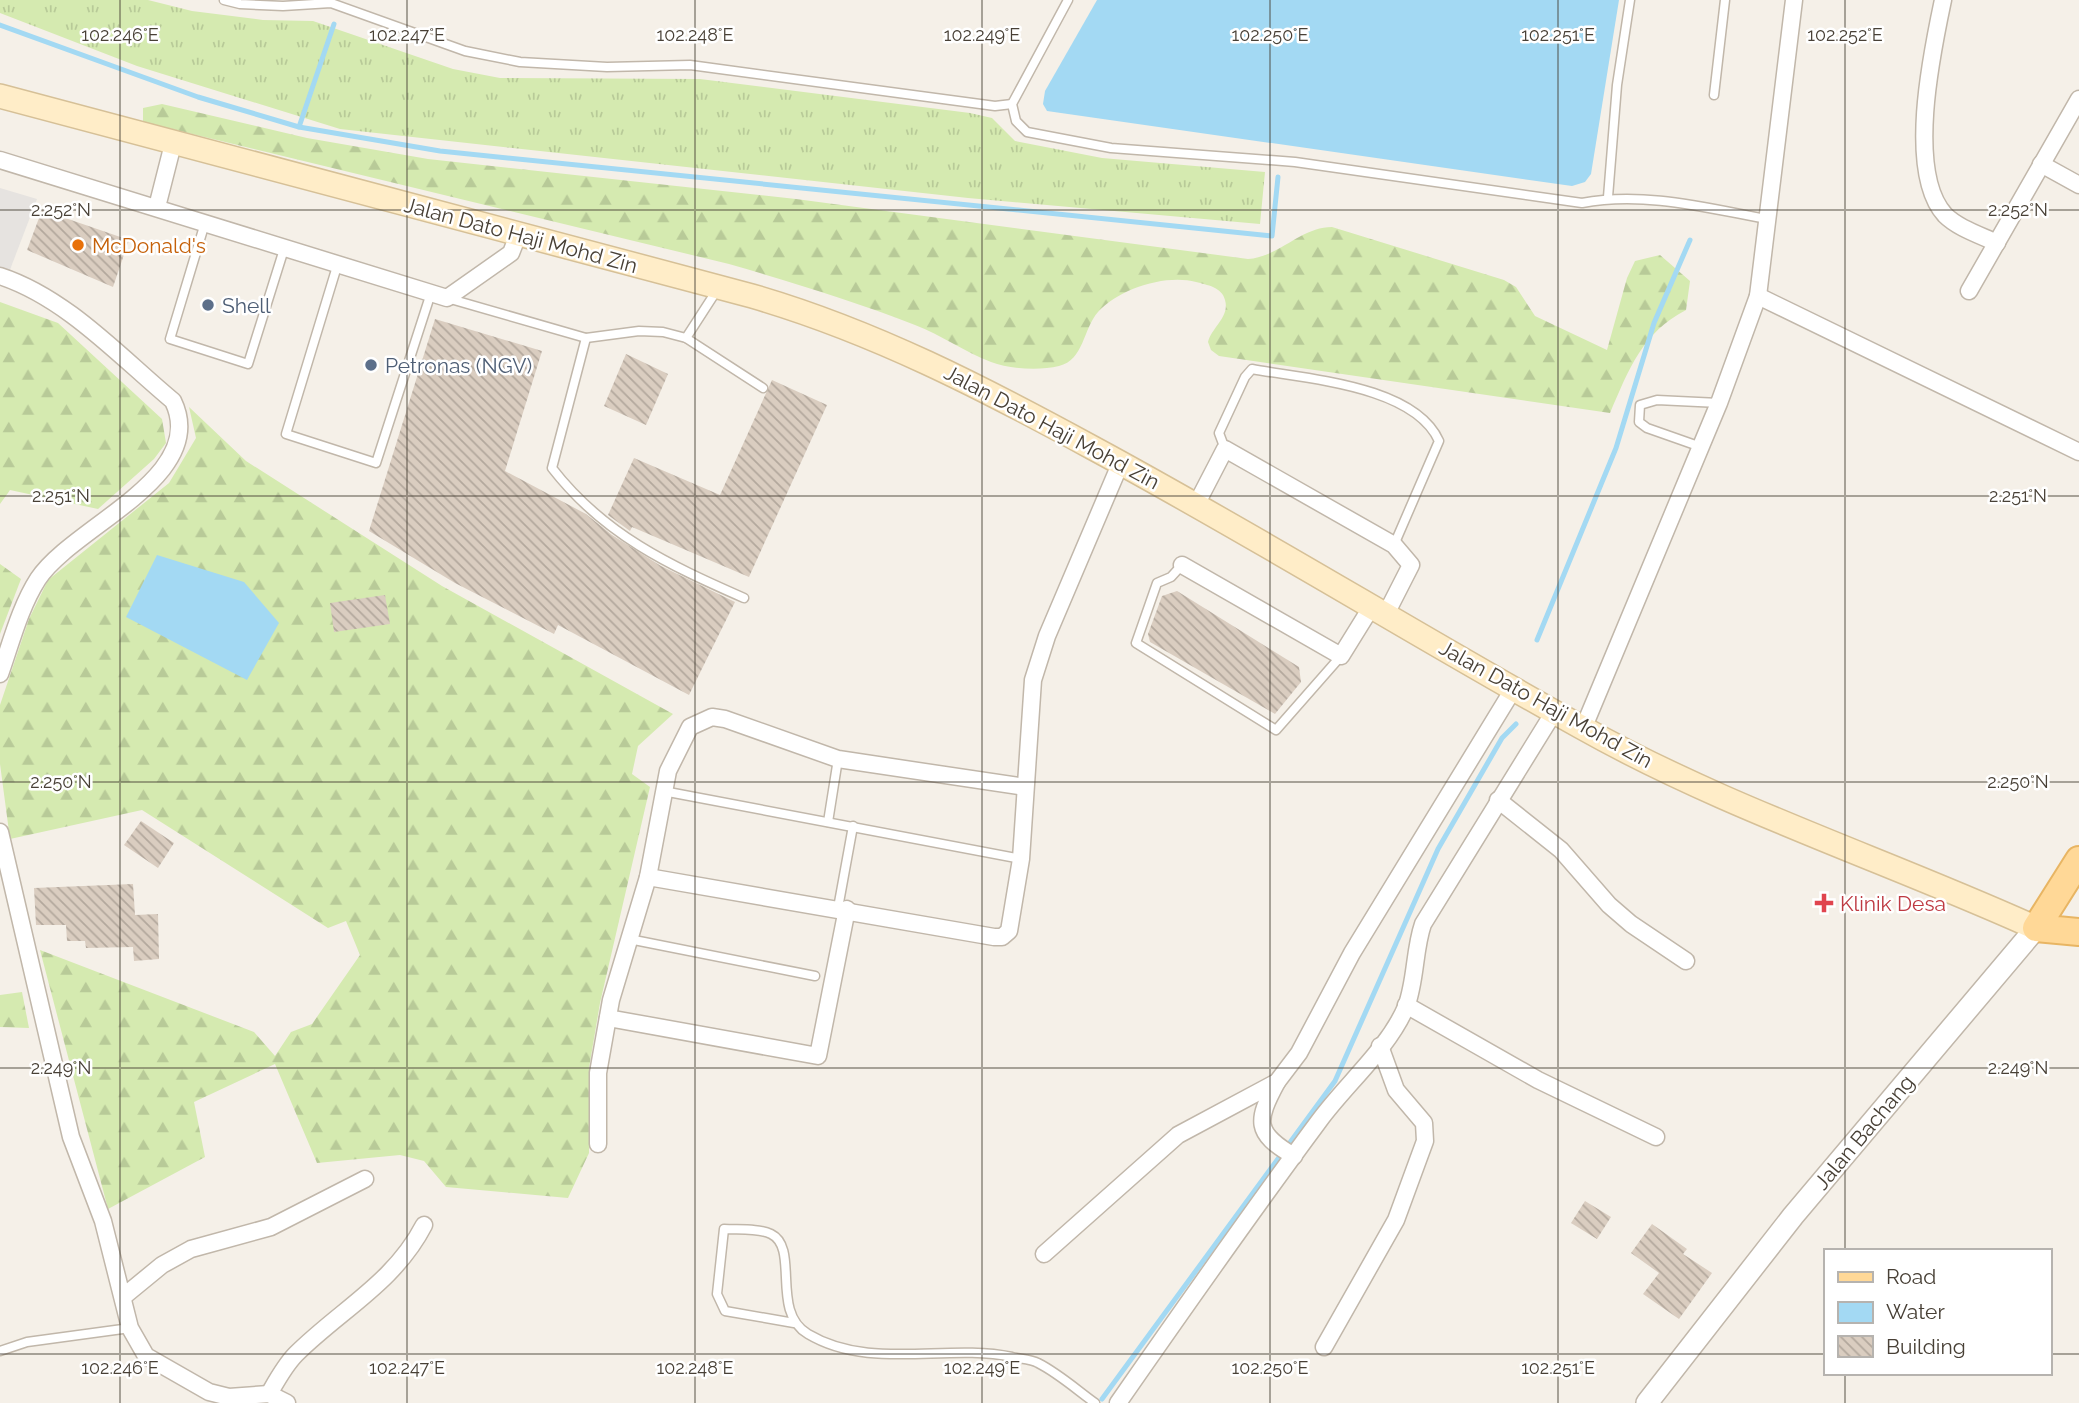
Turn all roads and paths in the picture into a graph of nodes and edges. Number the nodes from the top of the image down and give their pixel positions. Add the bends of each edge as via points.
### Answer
1 (224, 0) edge
2 (1068, 0) edge
3 (1630, 0) edge
4 (1725, 0) edge
5 (1794, 0) edge
6 (1943, 0) edge
7 (1714, 95) dead end
8 (0, 96) edge
9 (2079, 99) edge
10 (1012, 104) junction
11 (173, 144) junction
12 (0, 160) edge
13 (2041, 164) junction
14 (2079, 185) edge
15 (1608, 197) junction
16 (158, 208) junction
17 (1767, 219) junction
18 (205, 223) junction
19 (518, 235) junction
20 (1997, 243) junction
21 (285, 246) junction
22 (338, 263) junction
23 (0, 276) edge
24 (719, 287) junction
25 (1969, 291) dead end
26 (439, 296) junction
27 (1758, 296) junction
28 (586, 338) junction
29 (687, 338) junction
30 (763, 388) dead end
31 (1719, 403) junction
32 (1701, 447) junction
33 (1225, 449) junction
34 (2079, 452) edge
35 (1121, 462) junction
36 (1196, 505) junction
37 (1394, 545) junction
38 (1182, 565) joint
39 (744, 598) dead end
40 (1379, 610) junction
41 (1341, 656) junction
42 (0, 674) edge
43 (1514, 688) junction
44 (1554, 712) junction
45 (1583, 729) junction
46 (838, 759) junction
47 (1025, 787) junction
48 (662, 791) junction
49 (1498, 800) junction
50 (828, 822) junction
51 (853, 826) junction
52 (0, 832) edge
53 (1021, 859) junction
54 (2079, 860) edge
55 (648, 877) junction
56 (842, 908) junction
57 (2036, 928) junction
58 (2079, 932) edge
59 (629, 939) junction
60 (1686, 961) dead end
61 (815, 976) dead end
62 (1406, 1005) junction
63 (608, 1018) junction
64 (1380, 1046) junction
65 (1277, 1082) junction
66 (1657, 1138) dead end
67 (598, 1144) dead end
68 (1291, 1155) junction
69 (365, 1179) dead end
70 (424, 1226) dead end
71 (1044, 1254) dead end
72 (123, 1297) junction
73 (794, 1323) junction
74 (130, 1328) junction
75 (1324, 1347) dead end
76 (0, 1351) edge
77 (269, 1394) junction
78 (287, 1403) edge
79 (1095, 1403) edge
80 (1118, 1403) edge
81 (1647, 1403) edge

1 - 10 lane via 283,6 331,3 465,51 520,62 690,65 995,106
2 - 10 lane
3 - 15 lane
4 - 7 lane
5 - 17 street
6 - 20 street via 1926,118 1928,178 1933,198 1946,216
8 - 11 main road, Jalan Dato Haji Mohd Zin
9 - 13 street
10 - 15 lane via 1016,121 1027,132 1111,148 1295,162 1582,203
11 - 16 street
11 - 19 main road, Jalan Dato Haji Mohd Zin
12 - 16 street
13 - 14 street
13 - 20 street
15 - 17 lane
16 - 18 street
17 - 27 street
18 - 21 street
18 - 21 lane via 170,339 247,364
19 - 24 main road, Jalan Dato Haji Mohd Zin
19 - 26 street via 511,253
20 - 25 street
21 - 22 street
22 - 26 street
22 - 26 lane via 286,434 376,463
23 - 42 street via 62,308 173,401 181,432 161,473 39,578
24 - 29 lane
24 - 35 main road, Jalan Dato Haji Mohd Zin via 813,314 894,345
26 - 28 lane
27 - 31 street
27 - 34 street
28 - 29 lane via 639,331
28 - 39 lane via 552,468 577,500 616,531 662,562
29 - 30 lane
31 - 32 street
31 - 32 lane via 1657,400 1640,405 1639,422 1647,428
32 - 45 street
33 - 36 street
33 - 37 street
33 - 37 lane via 1219,433 1252,369 1369,391 1401,404 1433,429 1439,441
35 - 36 main road, Jalan Dato Haji Mohd Zin
35 - 47 street via 1033,680
36 - 40 main road, Jalan Dato Haji Mohd Zin
37 - 40 street via 1410,565
38 - 41 street
38 - 41 lane via 1157,583 1136,643 1276,730
40 - 41 street
40 - 43 main road, Jalan Dato Haji Mohd Zin
43 - 44 main road, Jalan Dato Haji Mohd Zin
43 - 65 street via 1352,953 1300,1053
44 - 45 main road, Jalan Dato Haji Mohd Zin
44 - 49 street
45 - 57 main road, Jalan Dato Haji Mohd Zin via 1688,780
46 - 47 street
46 - 48 street via 712,717 690,727
46 - 50 lane
47 - 53 street
48 - 50 lane
48 - 55 street
49 - 60 street via 1561,850 1631,924
49 - 62 street via 1423,923
50 - 51 lane
51 - 53 lane
51 - 56 lane
52 - 72 street via 71,1137 103,1221
53 - 56 street via 1012,923 1002,937
54 - 57 main road, Jalan Bachang
55 - 56 street
55 - 59 street
56 - 63 street via 818,1056
57 - 58 main road
57 - 81 street, Jalan Bachang via 1793,1216
59 - 61 lane
59 - 63 street
62 - 64 street
62 - 66 street via 1538,1080
63 - 67 street via 598,1073
64 - 68 street
64 - 75 street via 1396,1090 1424,1123 1425,1141 1396,1220
65 - 68 street via 1264,1117 1265,1136
65 - 71 street via 1178,1135
68 - 80 street
69 - 72 street via 271,1227 191,1249 162,1265
70 - 77 street via 389,1276 295,1354
72 - 74 street
73 - 73 lane via 725,1311 717,1294 724,1229 771,1234 780,1242
73 - 79 lane via 808,1334 885,1355 984,1351 1037,1362
74 - 76 lane via 27,1342
74 - 77 street via 146,1356 199,1388 229,1397
77 - 78 street

